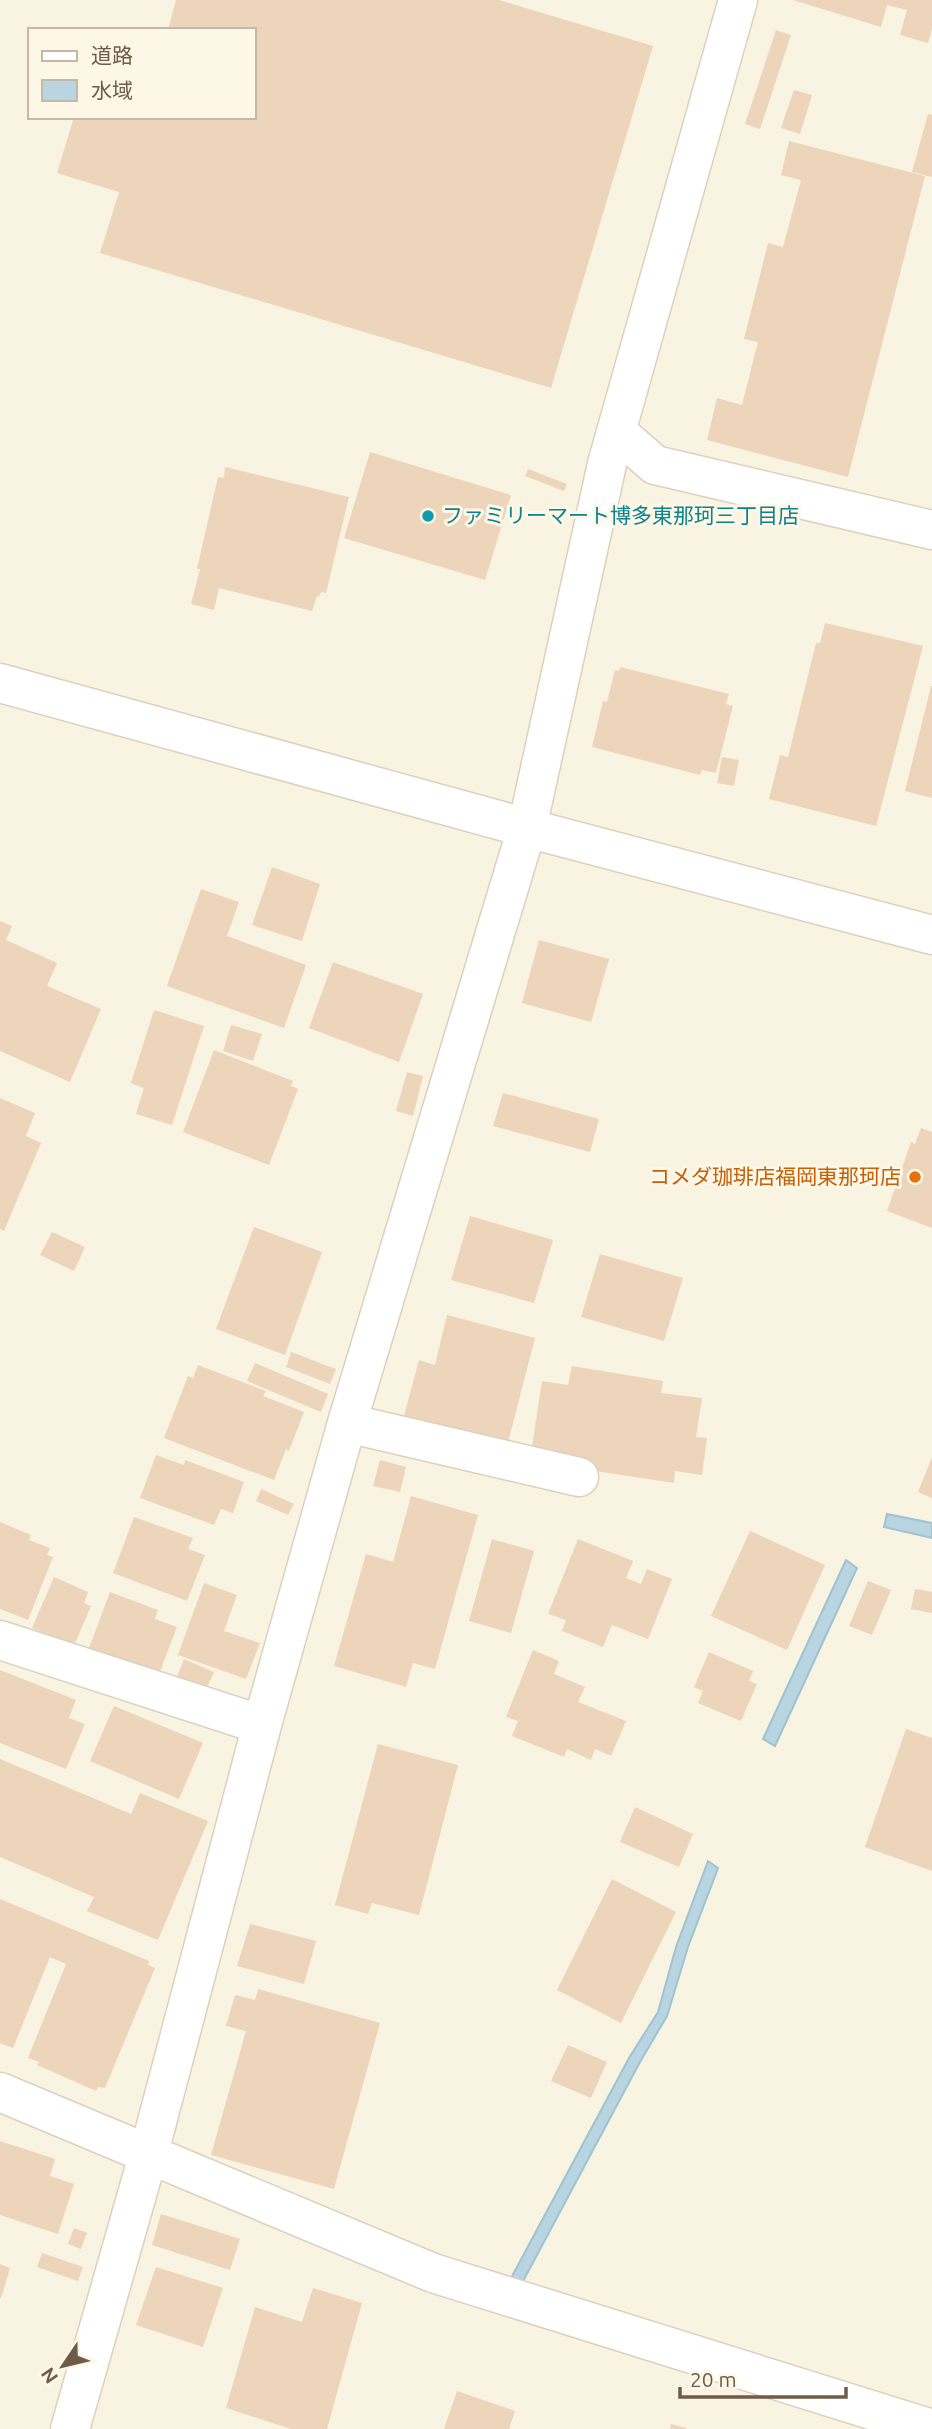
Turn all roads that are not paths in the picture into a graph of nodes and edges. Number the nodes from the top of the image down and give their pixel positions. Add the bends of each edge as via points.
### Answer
1 (738, 0) edge
2 (616, 431) junction
3 (932, 530) edge
4 (0, 683) edge
5 (527, 828) junction
6 (932, 935) edge
7 (347, 1423) junction
8 (579, 1477) dead end
9 (0, 1640) edge
10 (262, 1725) junction
11 (0, 2092) edge
12 (148, 2155) junction
13 (70, 2429) edge
14 (932, 2429) edge

1 - 2 street
2 - 3 street via 655,465
2 - 5 street
4 - 5 street
5 - 6 street
5 - 7 street
7 - 8 street
7 - 10 street
9 - 10 street
10 - 12 street
11 - 12 street
12 - 13 street
12 - 14 street via 433,2273

